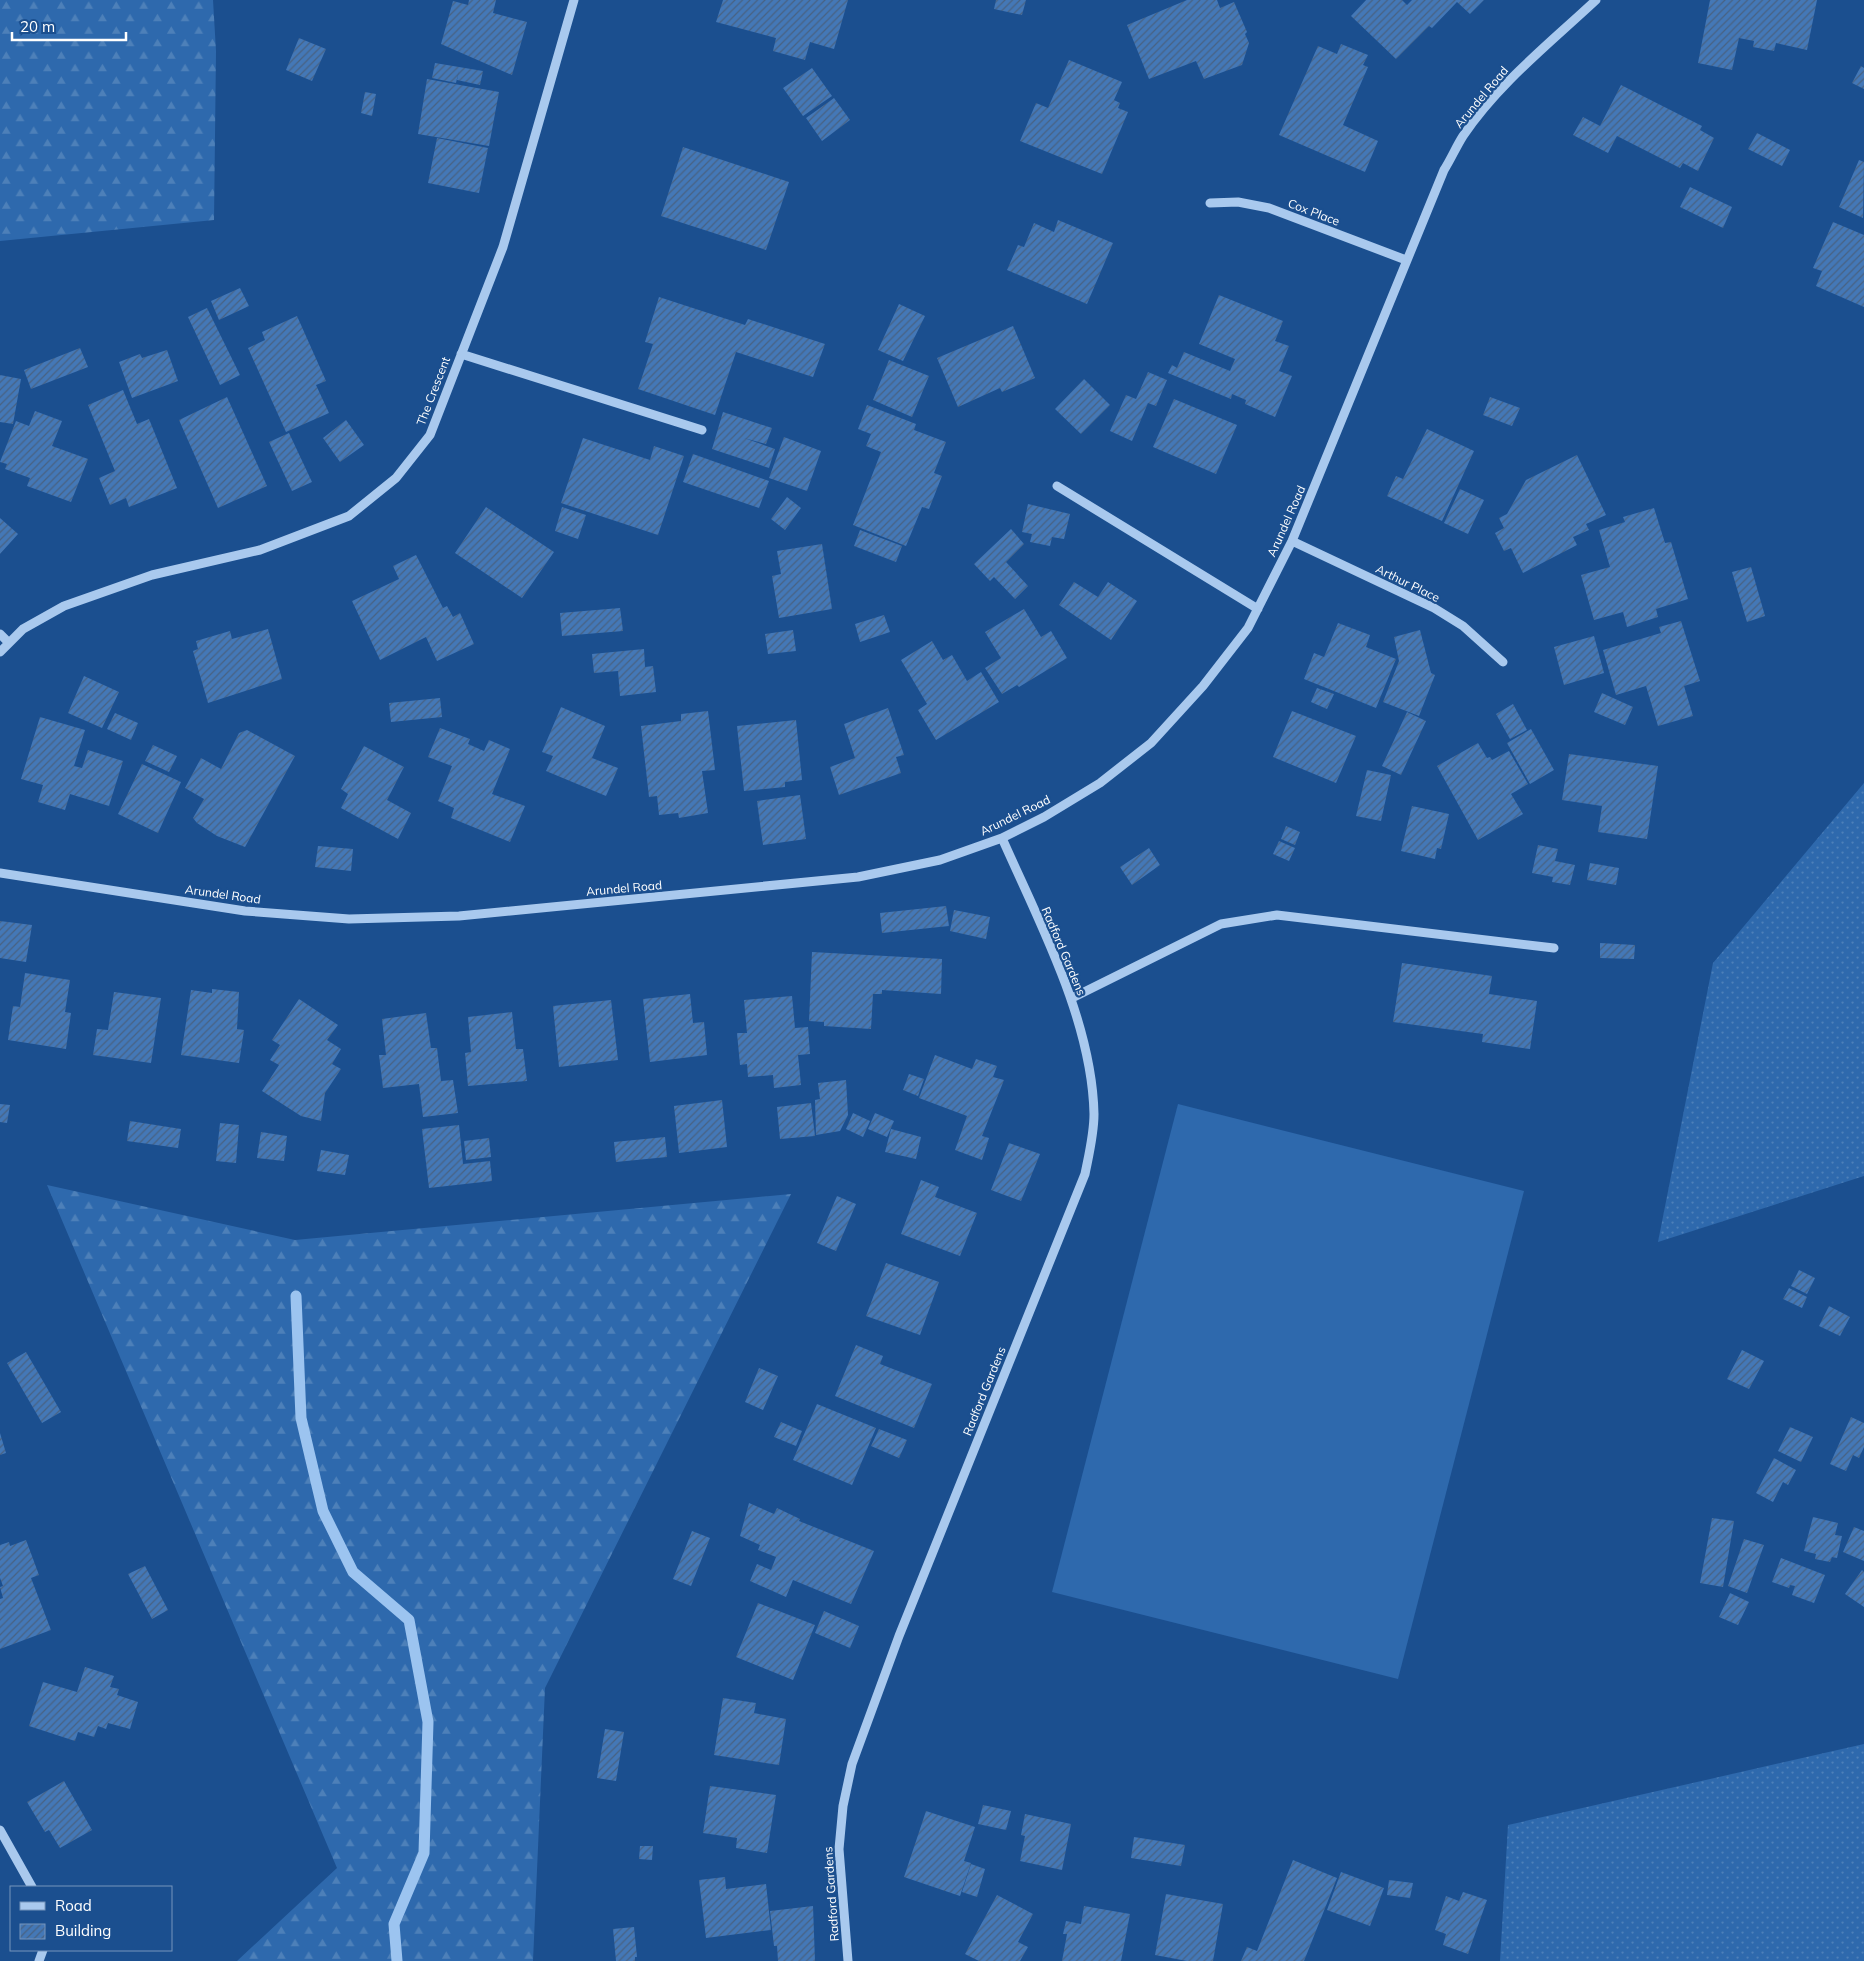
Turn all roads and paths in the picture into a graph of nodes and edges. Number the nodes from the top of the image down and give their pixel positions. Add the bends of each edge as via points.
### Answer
1 (574, 0) edge
2 (1596, 0) edge
3 (1210, 203) dead end
4 (1406, 260) junction
5 (461, 354) junction
6 (702, 430) dead end
7 (1057, 486) dead end
8 (1292, 541) junction
9 (1258, 609) junction
10 (0, 634) edge
11 (9, 643) junction
12 (0, 652) edge
13 (1503, 662) dead end
14 (1002, 838) junction
15 (0, 873) edge
16 (1554, 948) dead end
17 (1072, 998) junction
18 (0, 1830) edge
19 (3, 1842) edge
20 (31, 1886) edge
21 (848, 1961) edge

1 - 5 street, The Crescent via 503,247
2 - 4 street, Arundel Road via 1515,74 1463,136 1444,170
3 - 4 street, Cox Place via 1238,202 1269,208
4 - 8 street, Arundel Road
5 - 6 street
5 - 11 street, The Crescent via 430,435 396,478 348,516 260,550 152,575 64,606 24,629
7 - 9 street
8 - 9 street, Arundel Road
8 - 13 street, Arthur Place via 1434,608 1463,626
9 - 14 street, Arundel Road via 1248,628 1202,686 1151,743 1100,783
10 - 11 street
11 - 12 street, The Crescent
14 - 15 street, Arundel Road via 940,860 858,877 459,916 349,920 245,911
14 - 17 street, Radford Gardens
16 - 17 street via 1276,914 1221,924
17 - 21 street, Radford Gardens via 1086,1051 1094,1113 1085,1174 903,1626 852,1764 843,1806 839,1849
18 - 19 street
19 - 20 street

